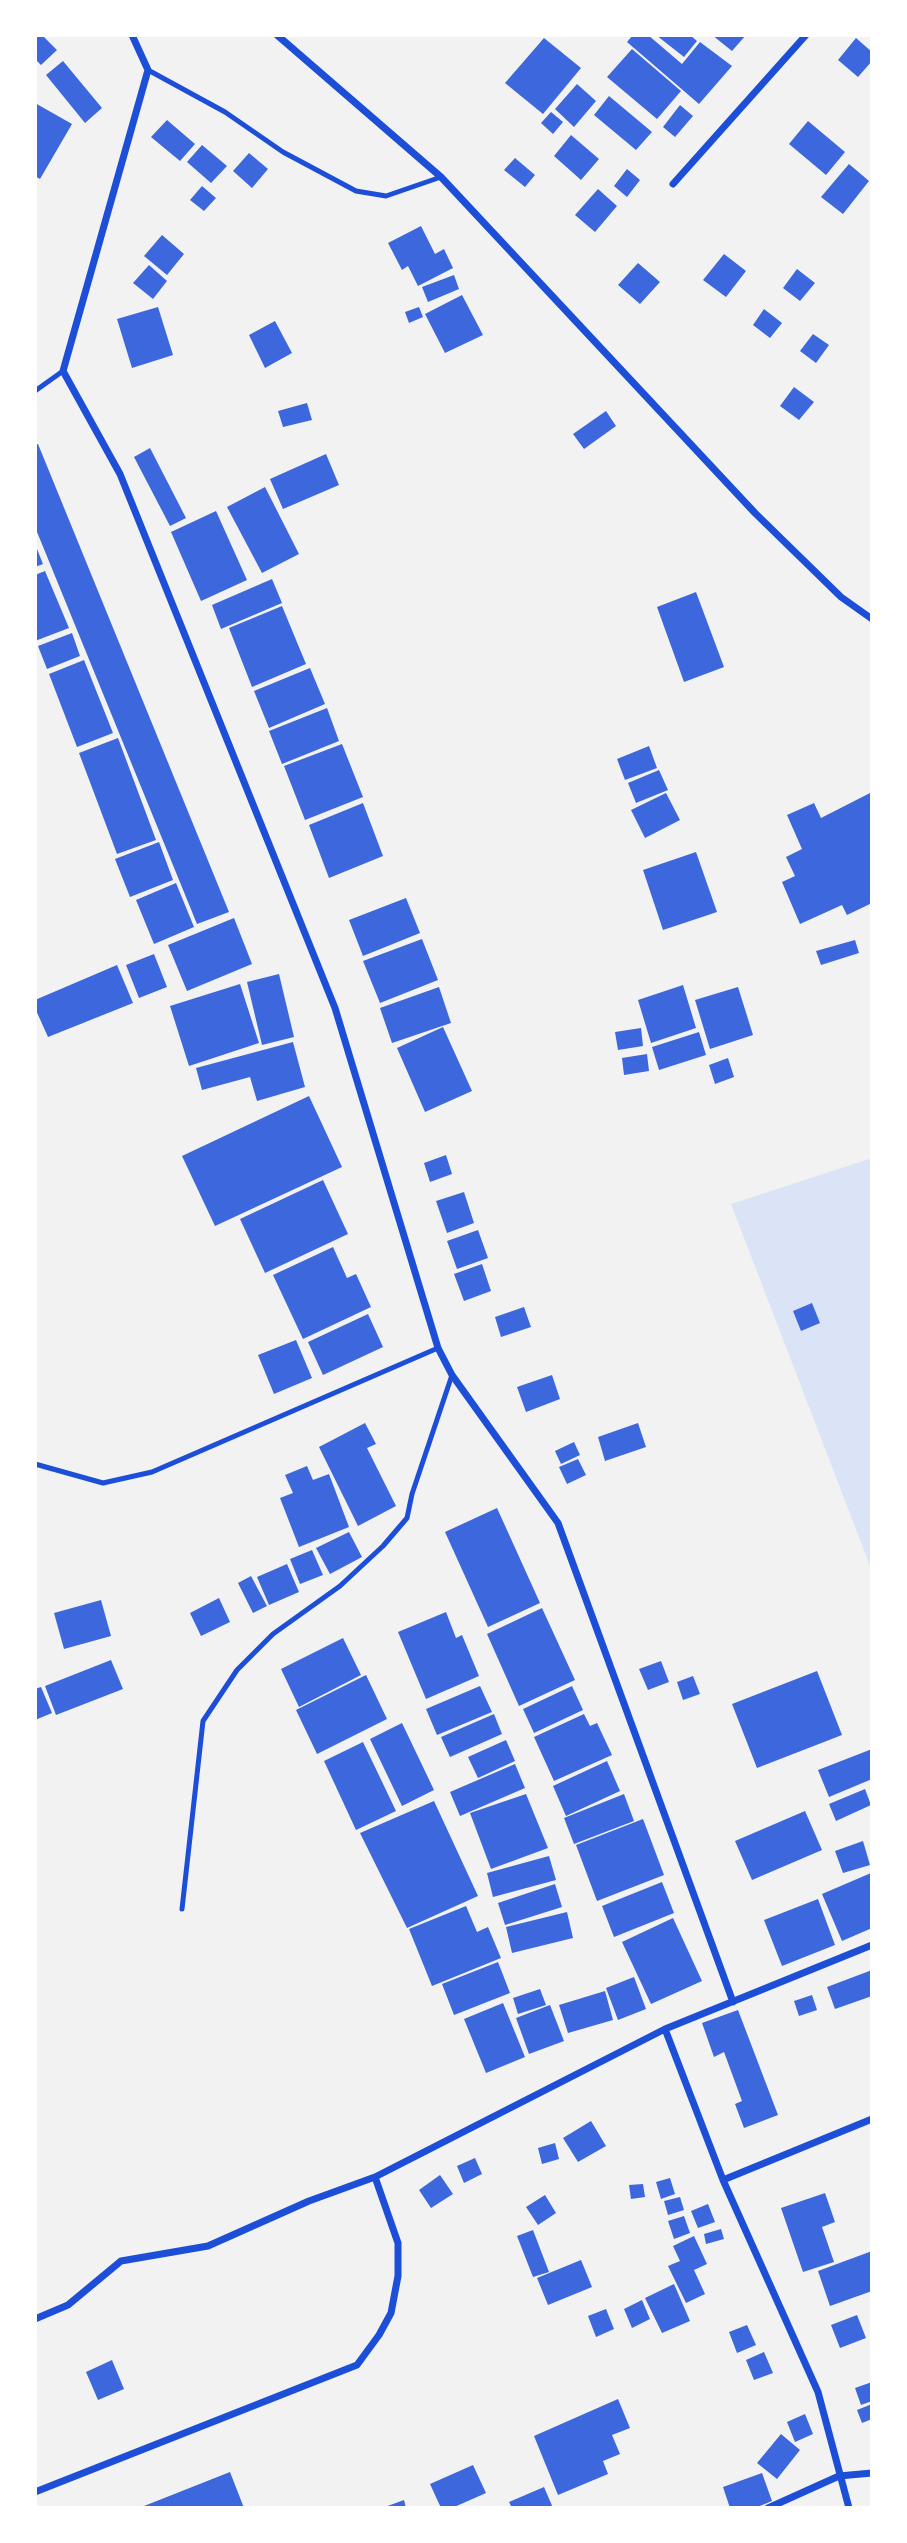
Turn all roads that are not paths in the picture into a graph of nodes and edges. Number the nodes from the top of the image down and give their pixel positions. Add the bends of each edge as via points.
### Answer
1 (132, 35) edge
2 (277, 35) edge
3 (806, 35) edge
4 (148, 70) junction
5 (441, 177) junction
6 (673, 184) dead end
7 (63, 371) junction
8 (35, 391) edge
9 (872, 619) edge
10 (438, 1348) junction
11 (452, 1375) junction
12 (35, 1464) edge
13 (182, 1909) dead end
14 (872, 1945) edge
15 (733, 2002) junction
16 (665, 2029) junction
17 (872, 2119) edge
18 (375, 2176) junction
19 (723, 2180) junction
20 (35, 2319) edge
21 (872, 2473) edge
22 (839, 2476) junction
23 (35, 2492) edge
24 (768, 2508) edge
25 (849, 2508) edge

1 - 4 street
2 - 5 street
3 - 6 street
4 - 5 lane via 356,191 386,195
4 - 7 street
5 - 9 street via 755,513 841,597
7 - 8 lane
7 - 10 street via 120,474 335,1008
10 - 11 street
10 - 12 lane via 152,1472 103,1483
11 - 13 lane via 407,1518 340,1586 273,1634 237,1670 203,1721
11 - 15 street via 558,1523
14 - 15 street
15 - 16 street
16 - 18 street
16 - 19 street
17 - 19 street
18 - 20 street via 208,2246 121,2262 68,2305
18 - 23 street via 398,2243 398,2276 391,2313 357,2365
19 - 22 street via 818,2392
21 - 22 street
22 - 24 street
22 - 25 street

